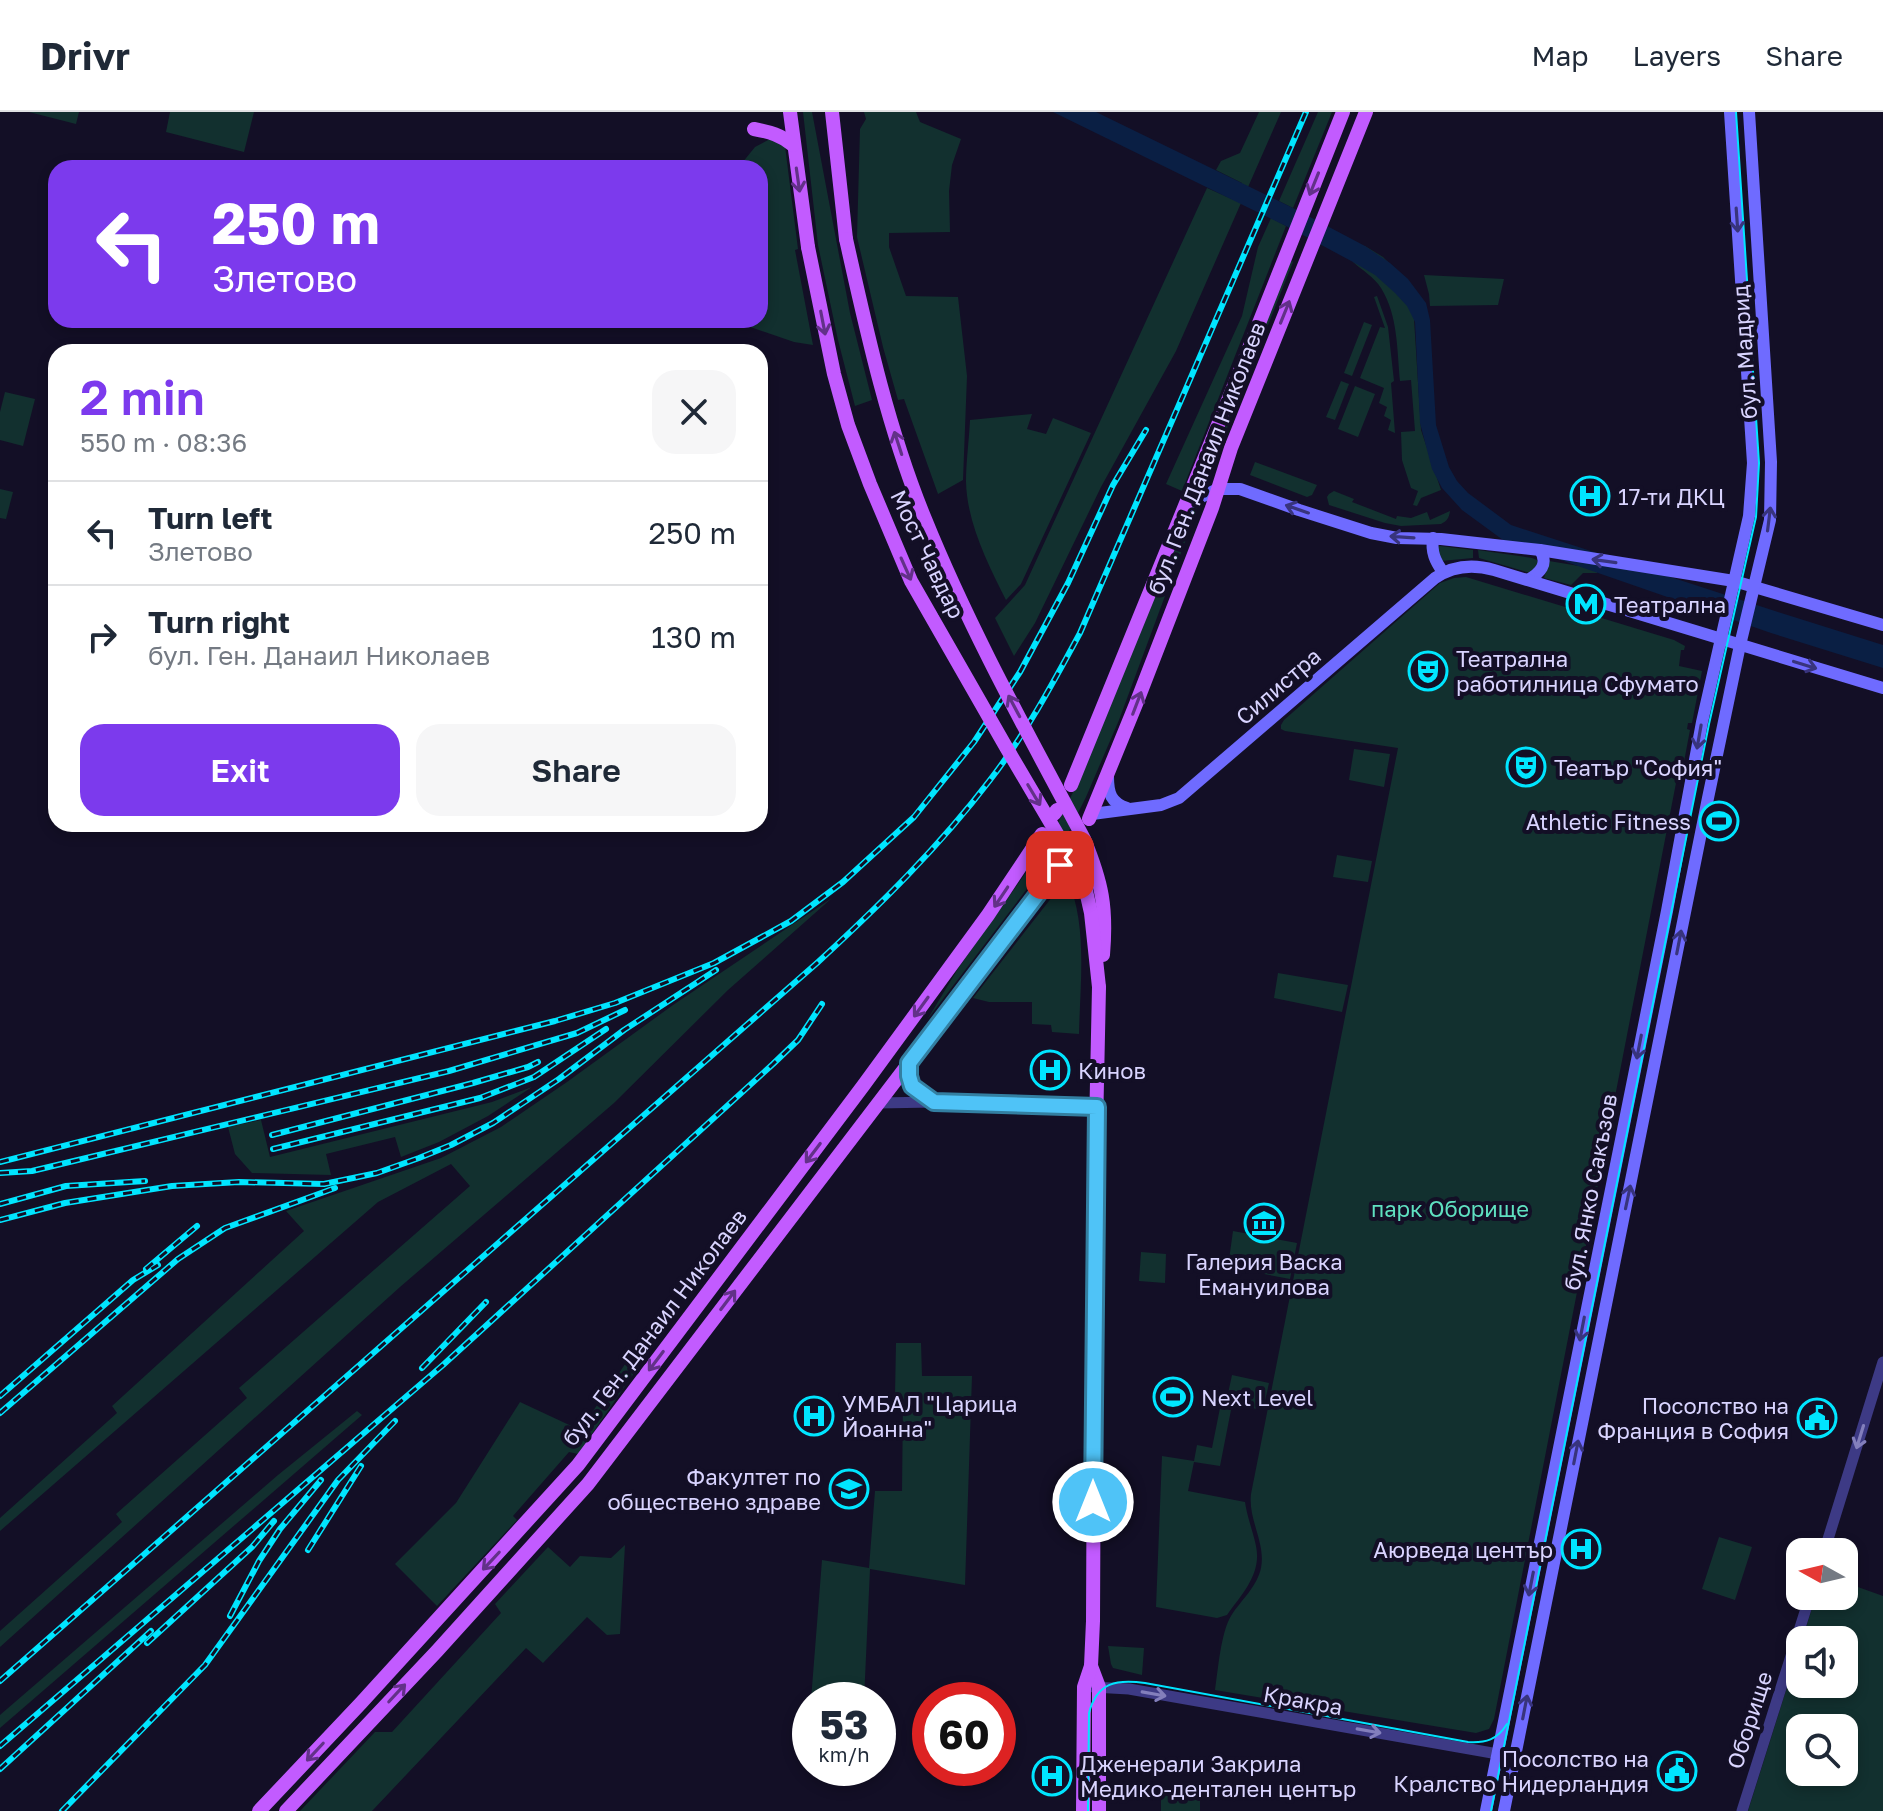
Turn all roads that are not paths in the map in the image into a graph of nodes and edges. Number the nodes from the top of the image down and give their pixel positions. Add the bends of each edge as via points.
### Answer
1 (790, 112) edge
2 (1343, 112) edge
3 (1366, 112) edge
4 (1730, 112) edge
5 (1749, 112) edge
6 (830, 116) edge
7 (754, 129) dead end
8 (793, 145) junction
9 (1218, 489) junction
10 (1184, 509) junction
11 (1433, 538) junction
12 (1540, 550) junction
13 (1443, 572) junction
14 (1528, 580) junction
15 (1734, 581) junction
16 (1754, 587) junction
17 (1883, 625) edge
18 (1720, 639) junction
19 (1740, 645) junction
20 (1883, 688) edge
21 (1108, 776) junction
22 (1071, 785) dead end
23 (1130, 809) junction
24 (1090, 817) joint
25 (1042, 834) dead end
26 (1060, 865) dead end
27 (1099, 987) junction
28 (885, 1057) junction
29 (909, 1063) junction
30 (860, 1091) junction
31 (934, 1102) junction
32 (878, 1103) junction
33 (1097, 1107) junction
34 (1883, 1362) edge
35 (1828, 1538) edge
36 (1806, 1610) edge
37 (1092, 1687) junction
38 (1497, 1754) junction
39 (1515, 1757) junction
40 (259, 1811) edge
41 (286, 1811) edge
42 (1083, 1811) edge
43 (1099, 1811) edge
44 (1486, 1811) edge
45 (1504, 1811) edge
46 (1742, 1811) edge

1 - 8 main road, Мост Чавдар
2 -> 10 main road, бул. Ген. Данаил Николаев
9 -> 3 main road, бул. Ген. Данаил Николаев
4 -> 15 main road, бул. Мадрид via 1753,463 1749,516
16 -> 5 main road, бул. Мадрид via 1770,520 1771,462
27 -> 6 main road, Мост Чавдар, bridge via 1105,927 1098,874 962,606 924,518 878,376 846,239
7 - 8 main road
8 -> 27 main road, Мост Чавдар, bridge via 808,247 848,425 911,581 1076,866 1091,913
9 - 10 main road
11 -> 9 main road via 1371,533 1240,489
21 -> 9 main road, бул. Ген. Данаил Николаев
10 - 22 main road, бул. Ген. Данаил Николаев
11 - 12 main road
11 - 13 main road via 1435,562
12 - 14 main road via 1543,566
15 -> 12 main road
13 - 14 main road via 1476,566
13 - 23 main road, Силистра via 1190,790 1161,805
14 - 18 main road
15 - 16 main road
15 - 18 main road, бул. Янко Сакъзов
16 - 17 main road
16 - 19 main road, бул. Янко Сакъзов
18 - 19 main road
18 -> 38 main road, бул. Янко Сакъзов
19 -> 20 main road
39 -> 19 main road, бул. Янко Сакъзов
21 - 23 main road via 1110,797
21 - 24 main road, бул. Ген. Данаил Николаев
23 - 24 main road, Силистра
25 -> 28 main road, бул. Ген. Данаил Николаев
26 - 29 main road, бул. Ген. Данаил Николаев
27 - 33 main road, Мост Чавдар
28 - 30 main road, бул. Ген. Данаил Николаев
28 - 32 main road
29 - 31 street via 912,1086
29 - 32 main road, бул. Ген. Данаил Николаев
30 - 32 main road
30 -> 40 main road, бул. Ген. Данаил Николаев via 571,1473
31 - 32 street
31 - 33 street
41 -> 32 main road, бул. Ген. Данаил Николаев via 588,1484
33 - 37 main road, Мост Чавдар
34 -> 35 street
36 - 46 street, Оборище
37 -> 38 street, Кракра
37 - 42 main road
37 - 43 main road
38 - 39 street, Кракра
38 - 44 main road, бул. Янко Сакъзов
39 - 45 main road, бул. Янко Сакъзов

